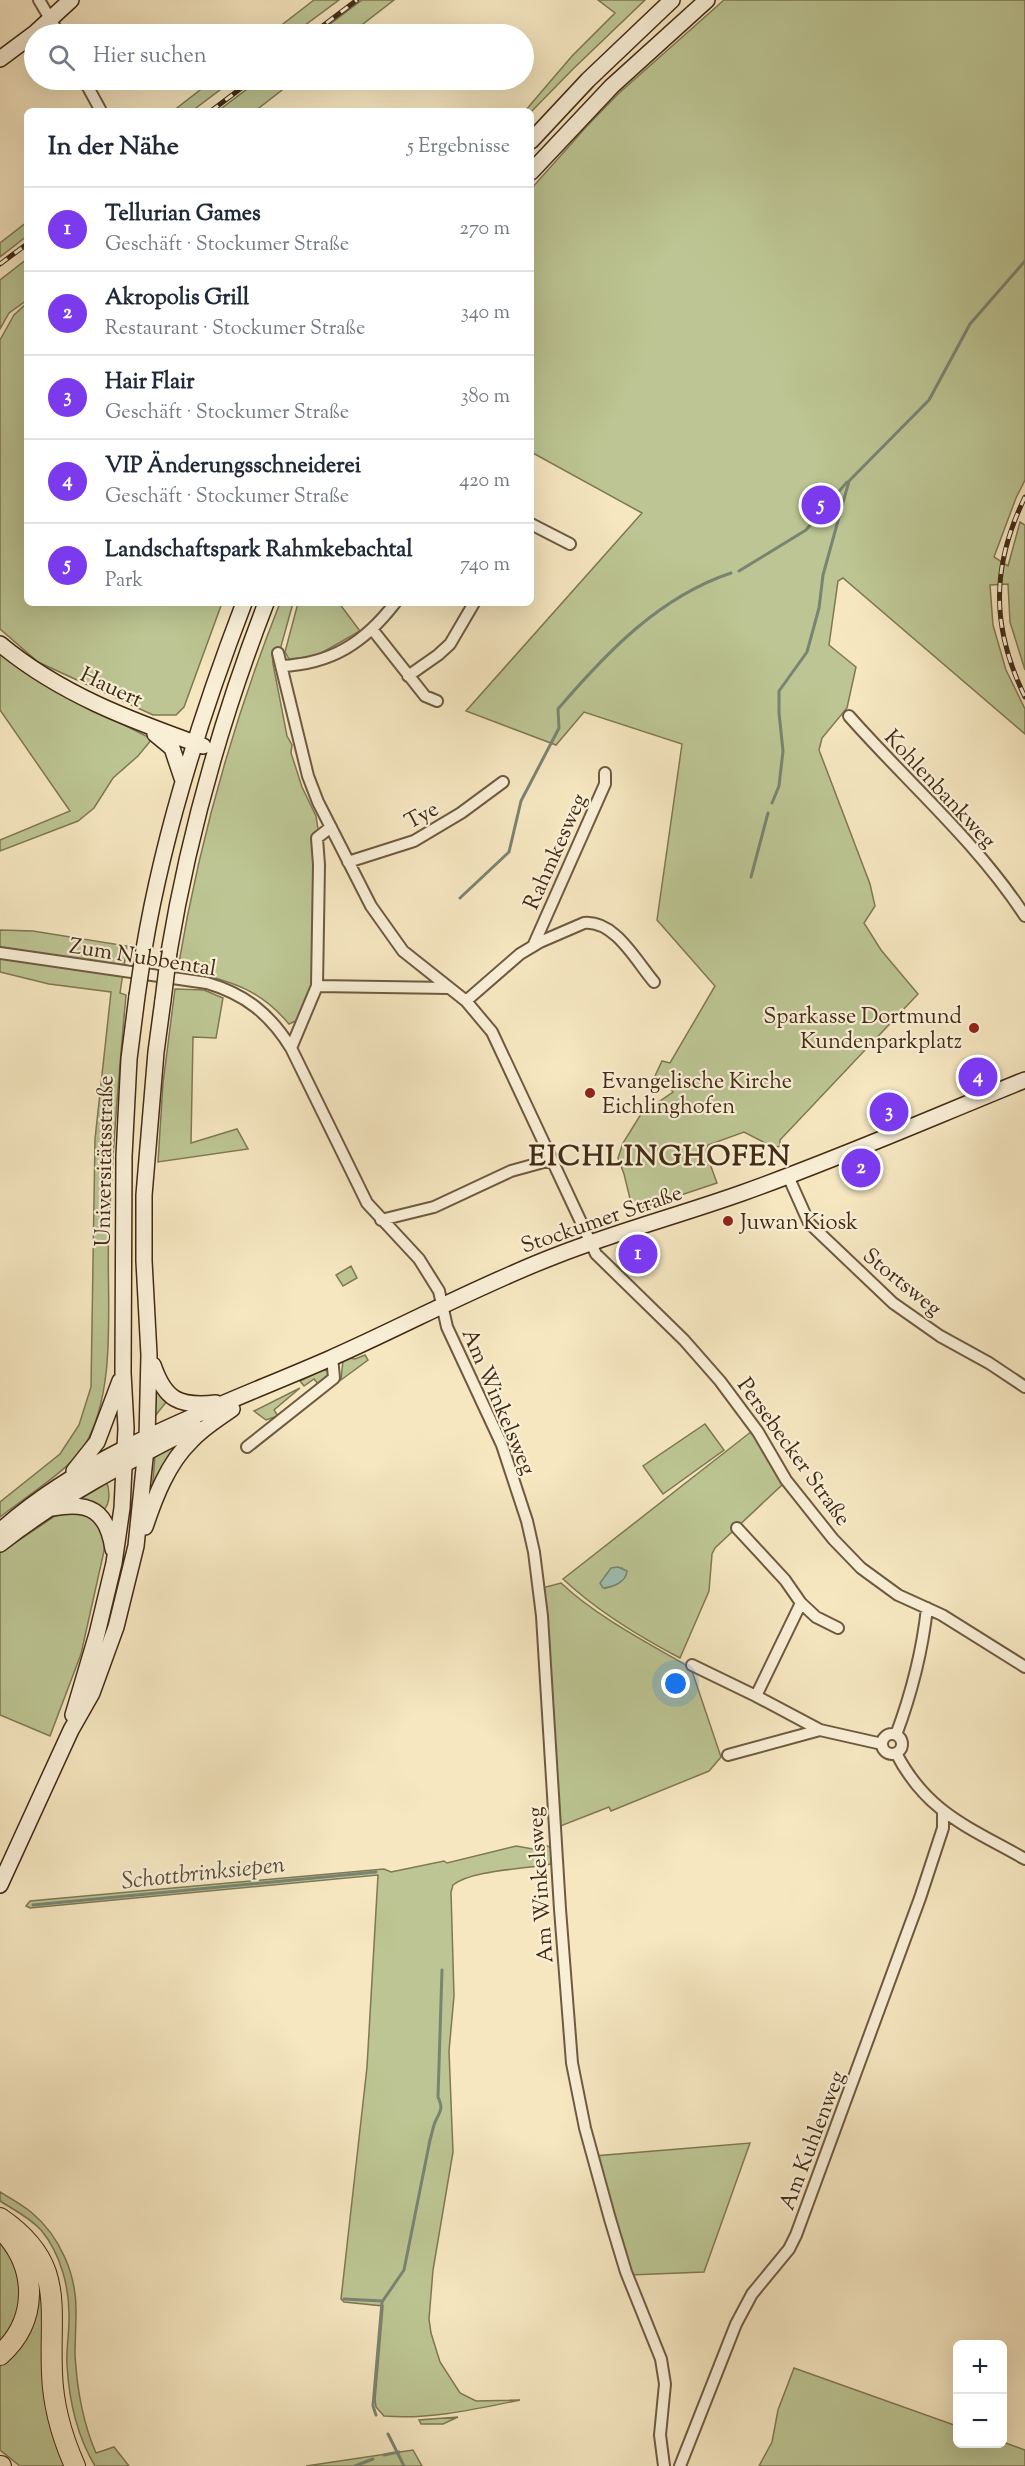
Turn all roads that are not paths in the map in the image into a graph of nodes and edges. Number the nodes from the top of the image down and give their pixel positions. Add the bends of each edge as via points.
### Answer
1 (39, 0) edge
2 (71, 0) edge
3 (672, 0) edge
4 (707, 0) edge
5 (50, 20) junction
6 (45, 24) edge
7 (53, 24) edge
8 (24, 40) edge
9 (0, 59) edge
10 (89, 90) edge
11 (99, 108) edge
12 (534, 138) edge
13 (534, 169) edge
14 (534, 528) edge
15 (570, 544) dead end
16 (243, 606) edge
17 (266, 606) edge
18 (392, 606) edge
19 (472, 606) edge
20 (372, 629) junction
21 (0, 644) edge
22 (278, 653) dead end
23 (281, 666) junction
24 (408, 676) junction
25 (437, 701) dead end
26 (849, 716) dead end
27 (137, 723) junction
28 (193, 742) junction
29 (215, 750) junction
30 (605, 773) dead end
31 (183, 779) junction
32 (502, 782) dead end
33 (331, 827) junction
34 (348, 862) junction
35 (1025, 916) edge
36 (534, 945) junction
37 (0, 953) edge
38 (654, 982) dead end
39 (317, 986) junction
40 (449, 988) junction
41 (466, 1001) junction
42 (291, 1048) junction
43 (1025, 1080) edge
44 (551, 1160) junction
45 (788, 1176) junction
46 (381, 1220) junction
47 (590, 1243) junction
48 (443, 1305) junction
49 (149, 1355) junction
50 (332, 1357) junction
51 (123, 1372) junction
52 (1025, 1387) edge
53 (230, 1405) junction
54 (147, 1445) junction
55 (247, 1447) dead end
56 (126, 1456) junction
57 (61, 1485) junction
58 (47, 1509) junction
59 (737, 1528) dead end
60 (0, 1531) edge
61 (0, 1544) edge
62 (136, 1546) junction
63 (114, 1563) junction
64 (801, 1603) junction
65 (927, 1608) junction
66 (838, 1628) dead end
67 (692, 1665) dead end
68 (1025, 1667) edge
69 (756, 1696) junction
70 (71, 1730) junction
71 (820, 1730) junction
72 (896, 1735) junction
73 (882, 1744) junction
74 (896, 1752) junction
75 (728, 1755) dead end
76 (944, 1813) junction
77 (1025, 1859) edge
78 (0, 1885) edge
79 (0, 2218) edge
80 (0, 2228) edge
81 (0, 2355) edge
82 (75, 2466) edge
83 (664, 2466) edge
84 (680, 2466) edge

1 - 5 street
2 - 5 main road
3 - 12 main road
4 - 13 main road via 619,79
5 - 6 main road
5 - 7 street
8 - 9 main road
10 - 11 street
14 - 15 street
16 - 28 main road, Universitätsstraße
17 - 29 main road, Universitätsstraße
18 - 20 street
19 - 24 street via 450,644
20 - 23 street via 346,649 321,661
20 - 24 street
21 - 27 main road, Hauert via 59,686
22 - 23 street, Persebecker Straße
23 - 33 street, Persebecker Straße via 308,776
24 - 25 street via 425,696
26 - 35 street, Kohlenbankweg via 964,838
27 - 28 main road, Hauert
27 - 31 main road via 172,748
28 - 29 main road, Hauert
28 - 31 main road, Universitätsstraße
29 - 49 main road, Universitätsstraße, bridge via 181,885 156,1052 144,1195
30 - 36 street, Rahmkesweg via 604,784
31 - 51 main road, Universitätsstraße, bridge via 144,949 129,1059 124,1156
32 - 34 street, Tye via 414,842
33 - 34 street, Persebecker Straße
33 - 39 street via 317,838
34 - 40 street, Persebecker Straße via 371,906 398,945
36 - 38 street, Rahmkesweg via 584,923 600,924 612,930
36 - 41 street, Rahmkesweg
37 - 42 street, Zum Nubbental via 223,988 260,1009
39 - 40 street
39 - 42 street
40 - 41 street, Persebecker Straße
41 - 44 street, Persebecker Straße via 501,1048
42 - 46 street, Zum Nubbental via 364,1197
43 - 45 main road, Stockumer Straße
44 - 46 street via 511,1171 434,1207
44 - 47 street, Persebecker Straße
45 - 47 main road, Stockumer Straße
45 - 52 street, Stortsweg via 809,1223 893,1303
46 - 48 street, Zum Nubbental via 425,1267
47 - 48 main road, Stockumer Straße
47 - 65 street, Persebecker Straße via 600,1259 684,1340 720,1381 758,1432 786,1480 849,1556 898,1595
48 - 50 main road, Stockumer Straße
48 - 83 street, Am Winkelsweg via 447,1327 502,1445 534,1552 542,1616 572,2063 610,2219 626,2272 661,2359 665,2384 660,2435
49 - 53 main road, Universitätsstraße via 160,1385 173,1399
49 - 54 main road, Universitätsstraße
50 - 53 main road, Stockumer Straße
50 - 55 street via 334,1378
51 - 56 main road, Universitätsstraße
51 - 57 main road via 97,1442
53 - 54 main road, Stockumer Straße
53 - 62 main road via 181,1451
54 - 56 main road, Stockumer Straße
54 - 62 main road, Universitätsstraße
56 - 57 main road via 100,1461
56 - 58 main road
56 - 63 main road, Universitätsstraße
57 - 60 main road
58 - 61 main road
58 - 63 main road via 77,1505 97,1512 109,1532
59 - 64 street
62 - 70 main road, Universitätsstraße via 116,1627 92,1693
63 - 70 main road, Universitätsstraße
64 - 66 street via 816,1617
64 - 69 street
65 - 68 street, Persebecker Straße
65 - 72 street via 922,1650
67 - 69 street
69 - 71 street
70 - 78 main road, Universitätsstraße
71 - 73 street
71 - 75 street
72 - 73 street via 887,1736
72 - 74 street via 902,1744
73 - 74 street via 887,1752
74 - 76 street via 917,1786
76 - 77 street
76 - 84 street, Am Kuhlenweg via 943,1828 917,1908 796,2235 736,2324
79 - 82 highway via 28,2242 47,2274 52,2303 53,2391 60,2426
80 - 81 highway via 23,2258 30,2293 22,2329

